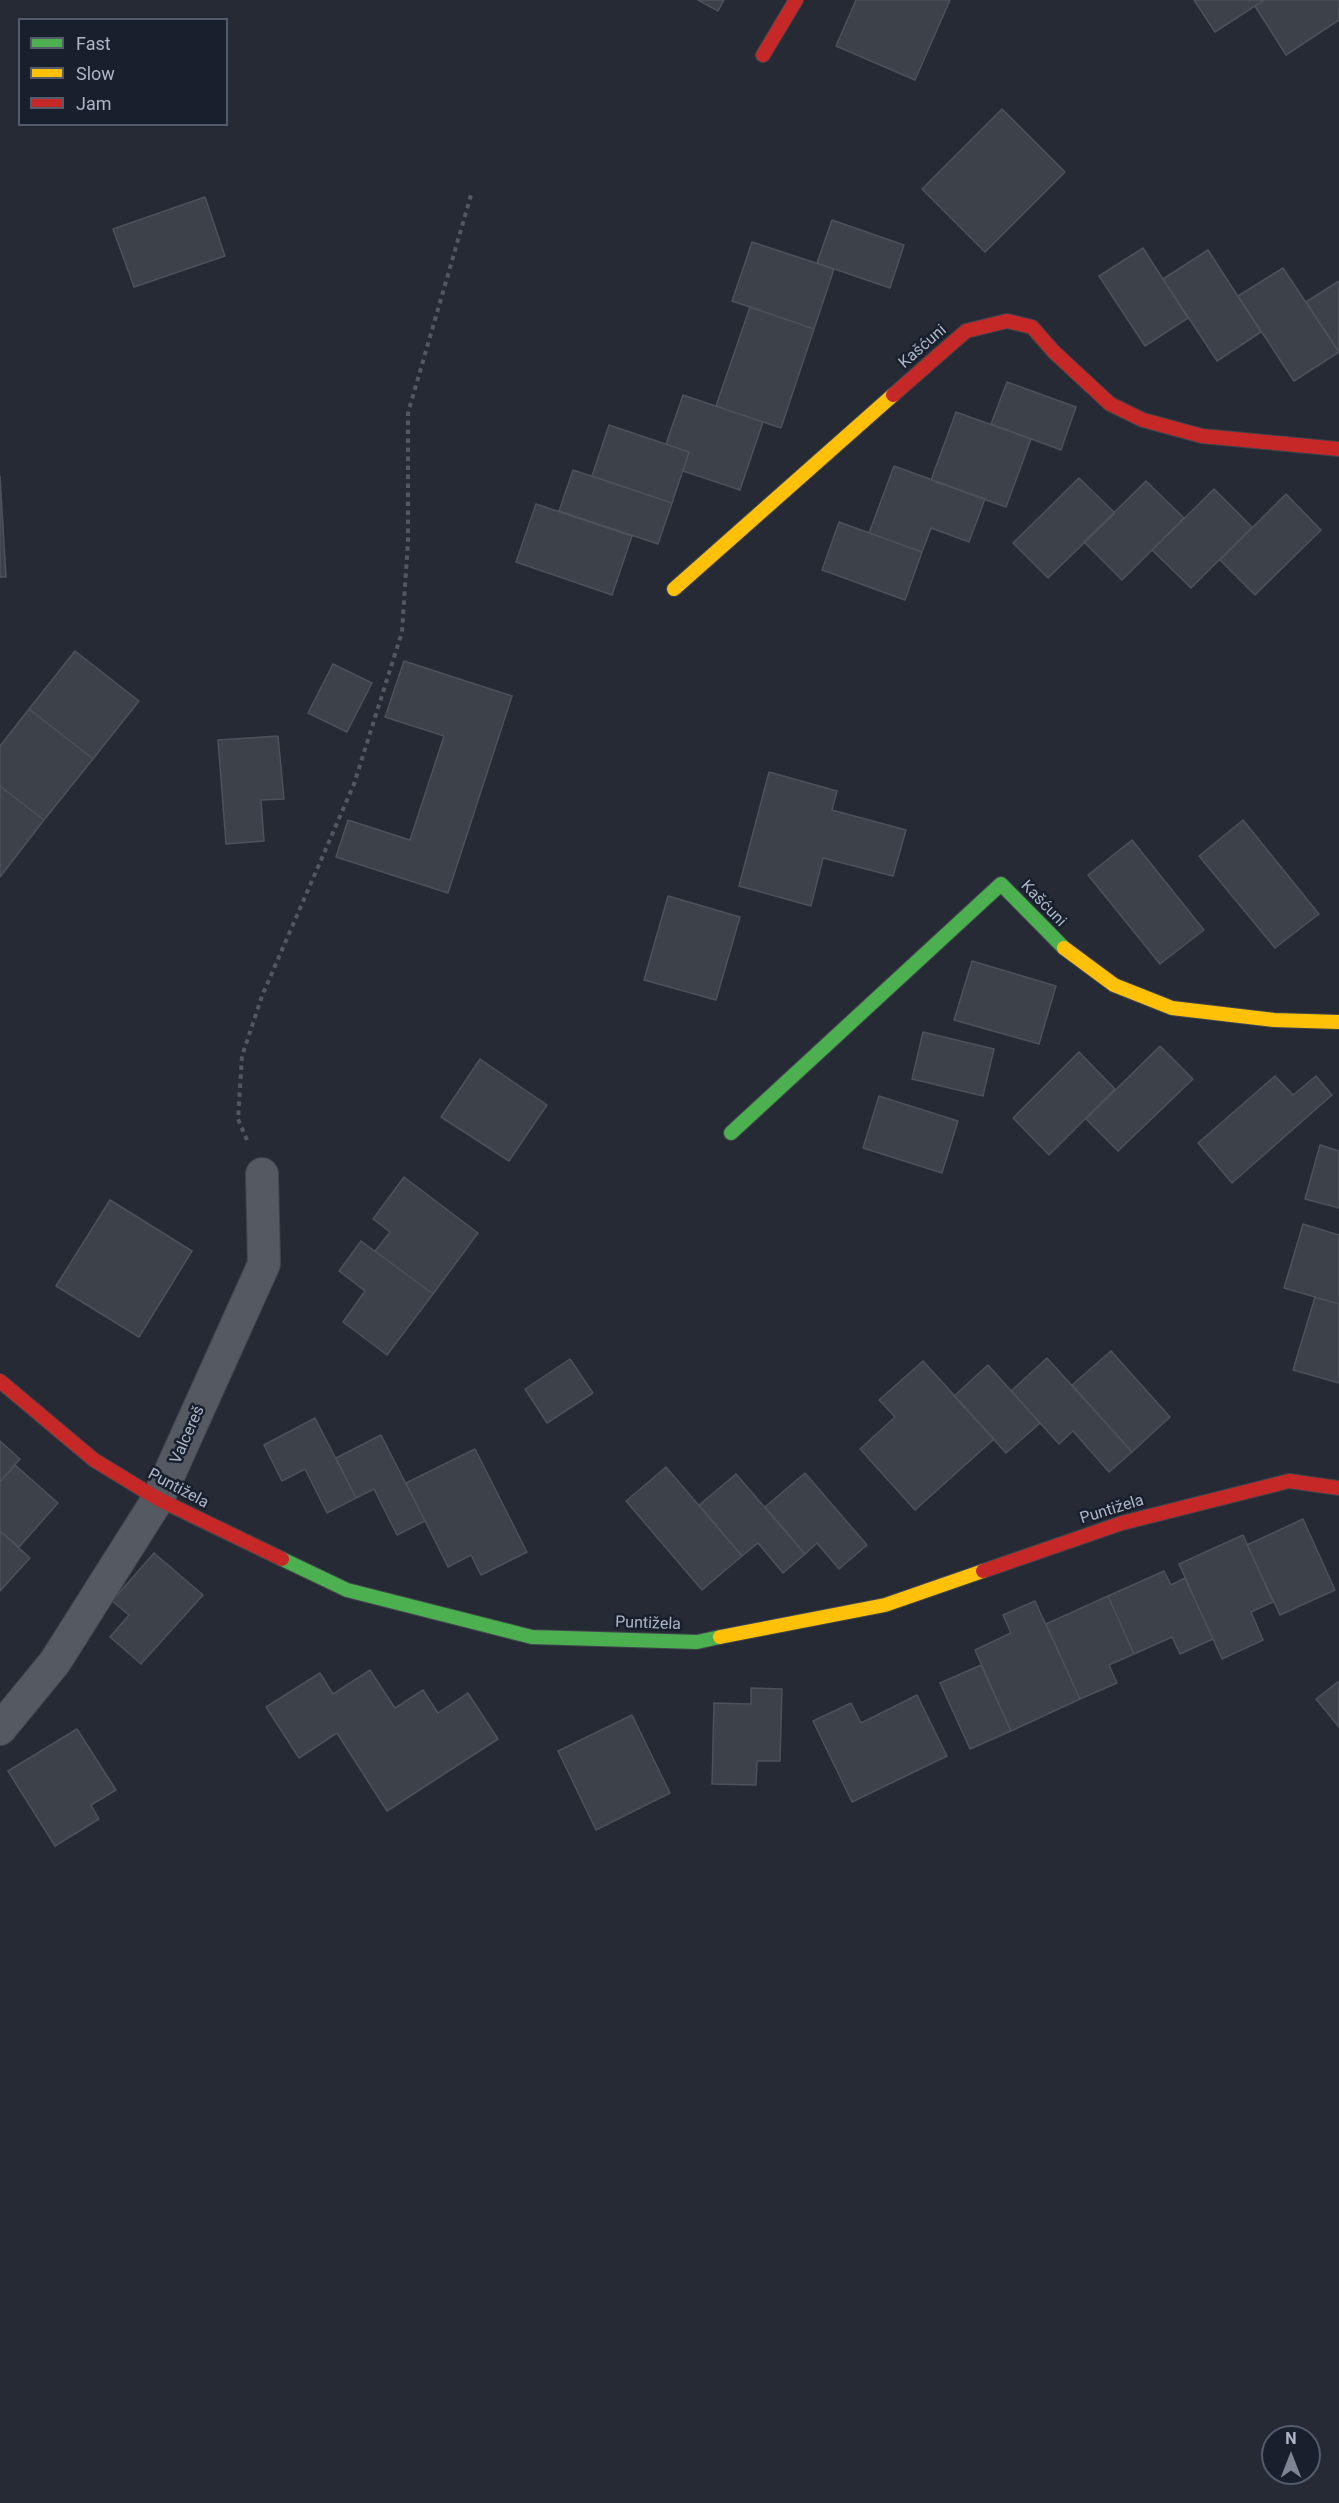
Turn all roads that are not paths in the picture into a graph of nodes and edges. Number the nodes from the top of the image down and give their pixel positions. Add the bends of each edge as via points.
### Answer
1 (796, 0) edge
2 (763, 56) dead end
3 (1339, 449) edge
4 (674, 589) dead end
5 (1339, 1022) edge
6 (731, 1132) dead end
7 (262, 1174) road end
8 (0, 1381) edge
9 (1339, 1488) edge
10 (158, 1499) junction
11 (0, 1729) edge

1 - 2 street
3 - 4 street, Kašćuni via 1202,436 1143,420 1110,404 1032,327 1007,321 966,331
5 - 6 street, Kašćuni via 1274,1020 1172,1008 1114,985 1061,946 1001,884
7 - 10 street, Valcereš via 264,1264
8 - 10 street, Puntižela via 94,1460
9 - 10 street, Puntižela via 1289,1481 1122,1523 885,1605 697,1642 532,1637 347,1590
10 - 11 street, Valcereš via 55,1662

